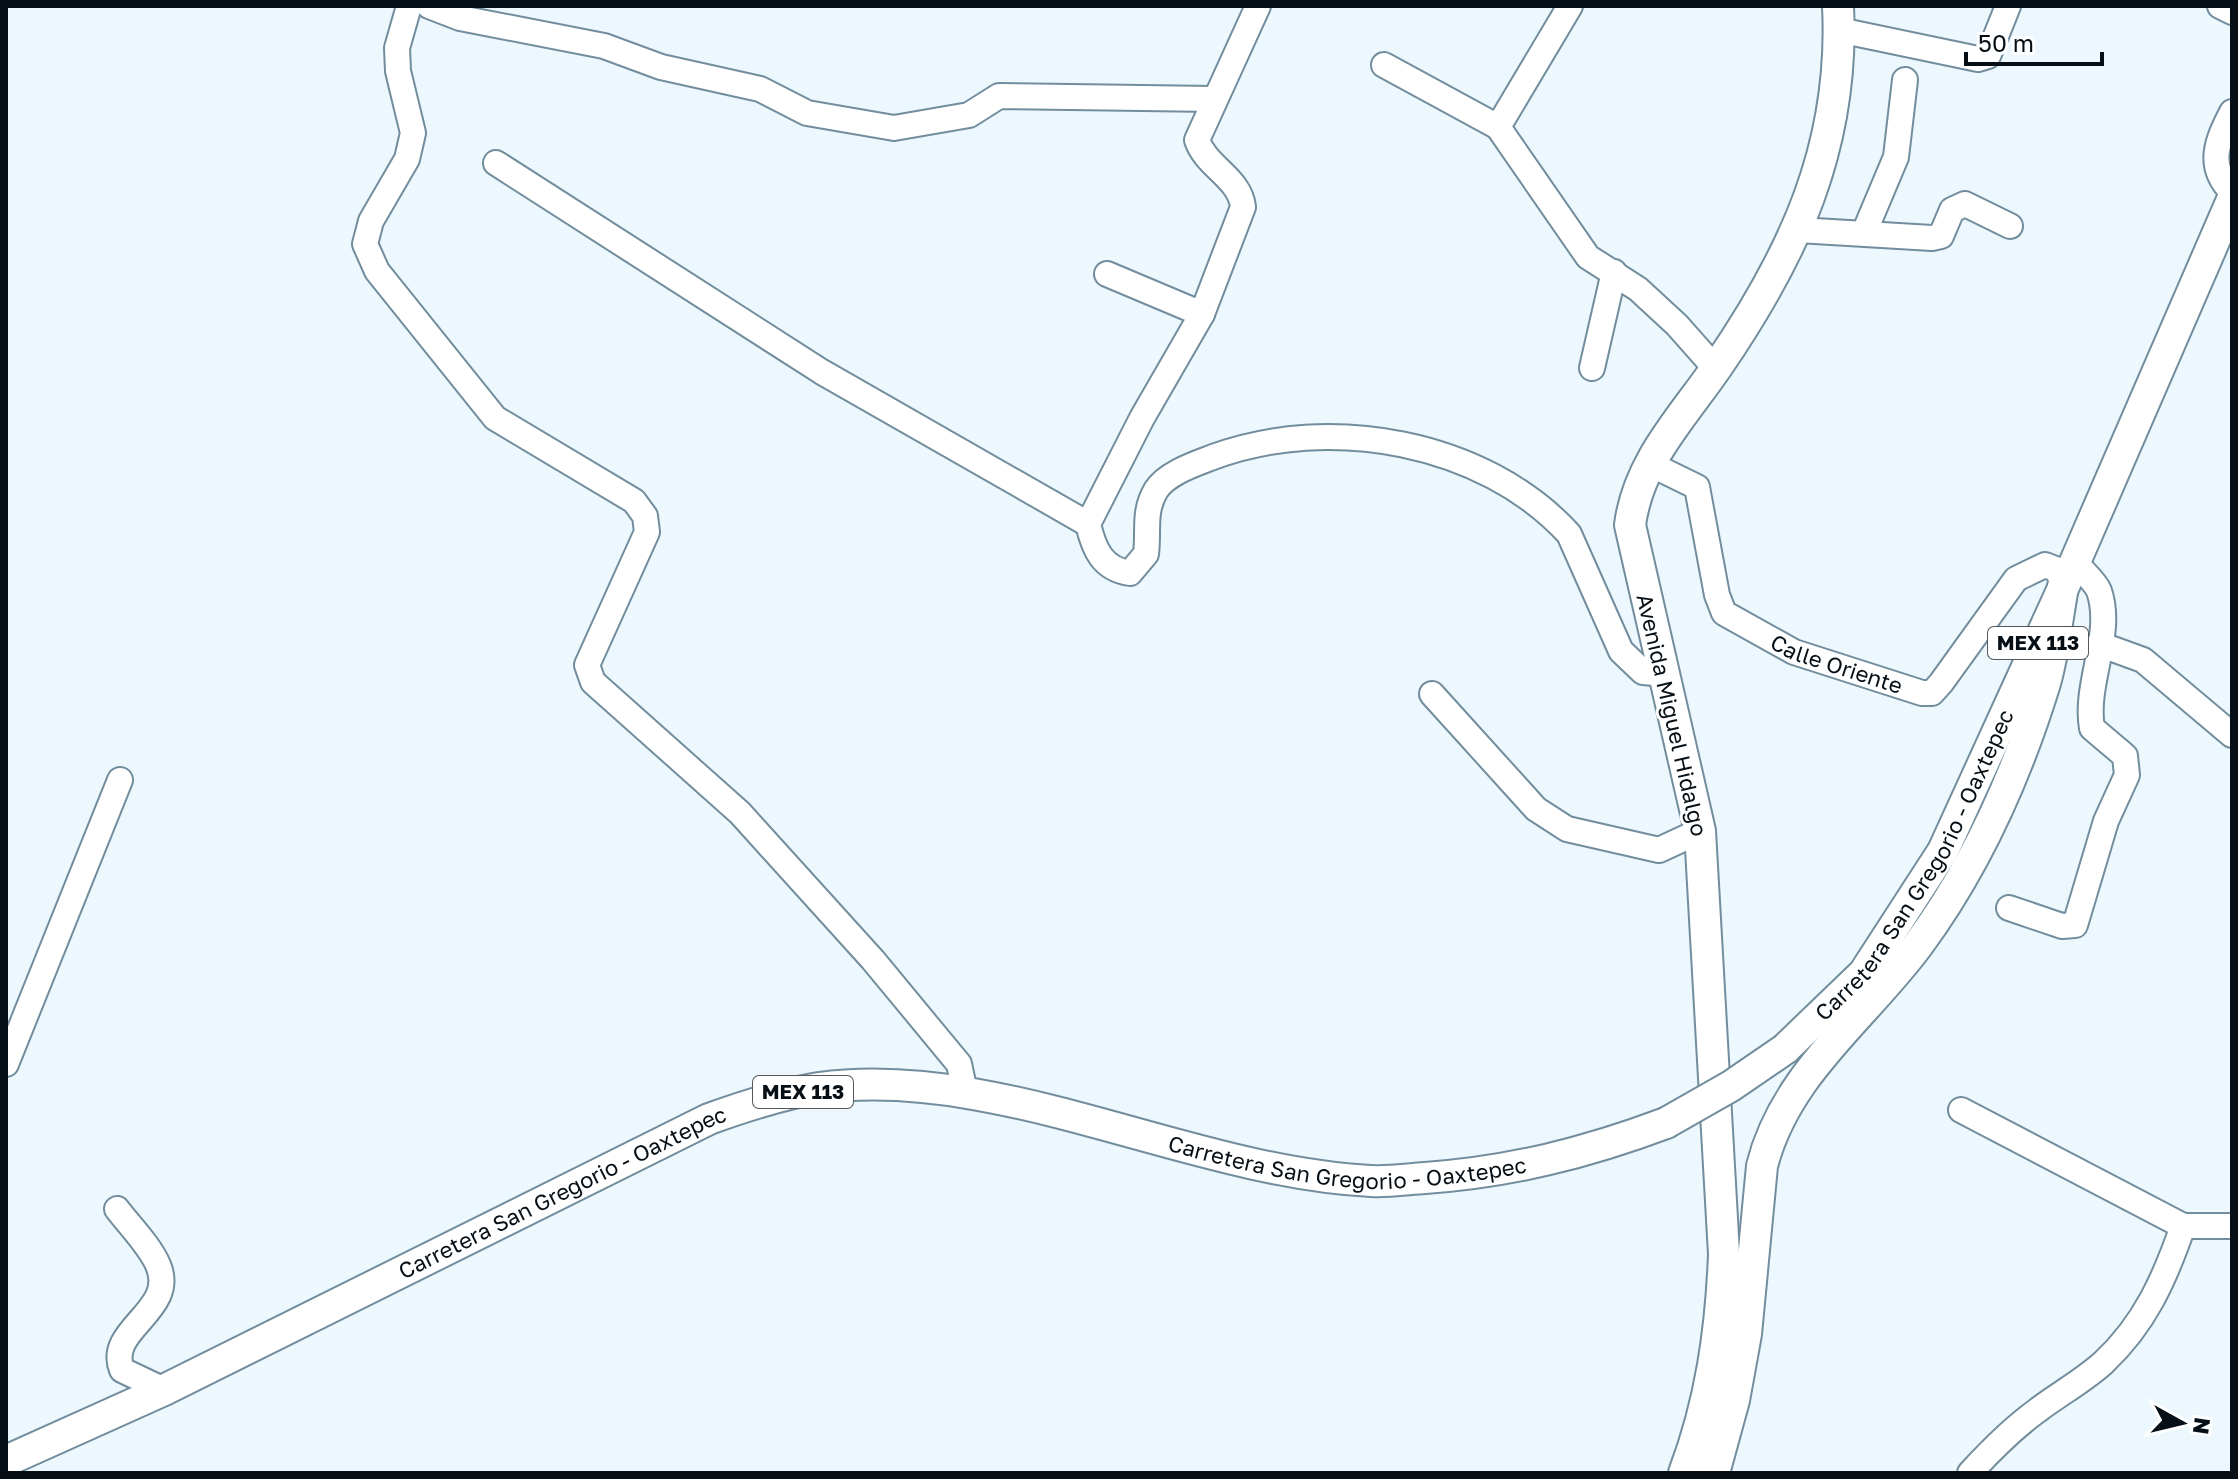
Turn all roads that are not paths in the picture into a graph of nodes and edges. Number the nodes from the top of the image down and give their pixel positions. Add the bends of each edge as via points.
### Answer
1 (409, 6) edge
2 (429, 6) edge
3 (1258, 6) edge
4 (1570, 6) edge
5 (2008, 6) edge
6 (2220, 6) edge
7 (2232, 12) edge
8 (1838, 18) edge
9 (1384, 65) dead end
10 (1905, 80) dead end
11 (1214, 99) junction
12 (2232, 112) edge
13 (1498, 127) junction
14 (496, 163) dead end
15 (2232, 192) edge
16 (2232, 200) edge
17 (2010, 226) dead end
18 (1798, 230) junction
19 (1864, 233) junction
20 (2224, 238) edge
21 (1614, 272) junction
22 (1107, 274) dead end
23 (1202, 314) junction
24 (1592, 368) dead end
25 (1716, 369) junction
26 (1648, 463) junction
27 (1088, 524) junction
28 (2069, 575) junction
29 (2099, 644) junction
30 (1665, 674) junction
31 (1432, 694) dead end
32 (2232, 735) edge
33 (120, 780) dead end
34 (1700, 831) junction
35 (2009, 908) dead end
36 (6, 1064) edge
37 (965, 1092) junction
38 (1961, 1110) dead end
39 (117, 1209) dead end
40 (2183, 1226) junction
41 (2232, 1226) edge
42 (164, 1390) junction
43 (6, 1461) edge
44 (1684, 1473) edge
45 (1714, 1473) edge
46 (1970, 1473) edge

1 - 37 street via 397,48 413,133 407,159 371,221 365,244 377,271 495,418 634,501 645,516 647,532 587,665 593,682 740,813 959,1064
2 - 11 street via 460,18 604,46 661,67 760,89 807,113 894,128 969,115 999,96
3 - 11 street
4 - 13 street
5 - 8 street via 1988,56 1978,59
6 - 7 street
8 - 18 main road, Avenida Miguel Hidalgo via 1818,177
9 - 13 street
10 - 19 street via 1896,157
11 - 23 street via 1197,140 1202,154 1239,190 1243,207
12 - 15 street via 2218,141 2215,165
13 - 21 street via 1588,257
14 - 27 street via 822,372
16 - 20 main road, Carretera San Gregorio - Oaxtepec / MEX 113
17 - 19 street via 1965,204 1952,210 1941,236
18 - 19 street
18 - 25 main road, Avenida Miguel Hidalgo
20 - 28 main road, Carretera San Gregorio - Oaxtepec / MEX 113
21 - 24 street
21 - 25 street via 1677,325
22 - 23 street
23 - 27 street
25 - 26 main road, Avenida Miguel Hidalgo
26 - 28 street, Calle Oriente via 1697,487 1724,613 1794,652 1922,693 1932,693 1941,683 2016,579 2045,565
26 - 30 main road, Avenida Miguel Hidalgo via 1634,499 1631,539
27 - 30 street via 1093,546 1106,564 1130,573 1146,554 1145,514 1158,487 1192,465 1233,450 1309,439 1374,441 1444,455 1489,473 1556,520 1569,534 1621,651 1643,672
28 - 29 street via 2098,588 2103,609
28 - 37 main road, Carretera San Gregorio - Oaxtepec / MEX 113, bridge via 1943,851 1864,973 1785,1049 1666,1123 1524,1168 1372,1181 1273,1169
28 - 45 main road via 2046,680 1974,856 1919,944 1802,1080 1769,1137 1741,1363
29 - 32 street via 2143,660
29 - 35 street via 2092,728 2128,763 2093,858 2078,918 2075,925 2062,926
30 - 34 main road, Avenida Miguel Hidalgo
31 - 34 street via 1536,809 1567,829 1659,850
33 - 36 street
34 - 44 main road, Avenida Miguel Hidalgo via 1724,1254 1711,1385
37 - 42 main road, Carretera San Gregorio - Oaxtepec / MEX 113 via 891,1085 820,1088 709,1119
38 - 40 street
39 - 42 street via 158,1265 162,1284 155,1305 117,1356 122,1370
40 - 41 street
40 - 46 street via 2165,1277 2128,1335 2102,1363 2023,1421
42 - 43 main road, Carretera San Gregorio - Oaxtepec / MEX 113

